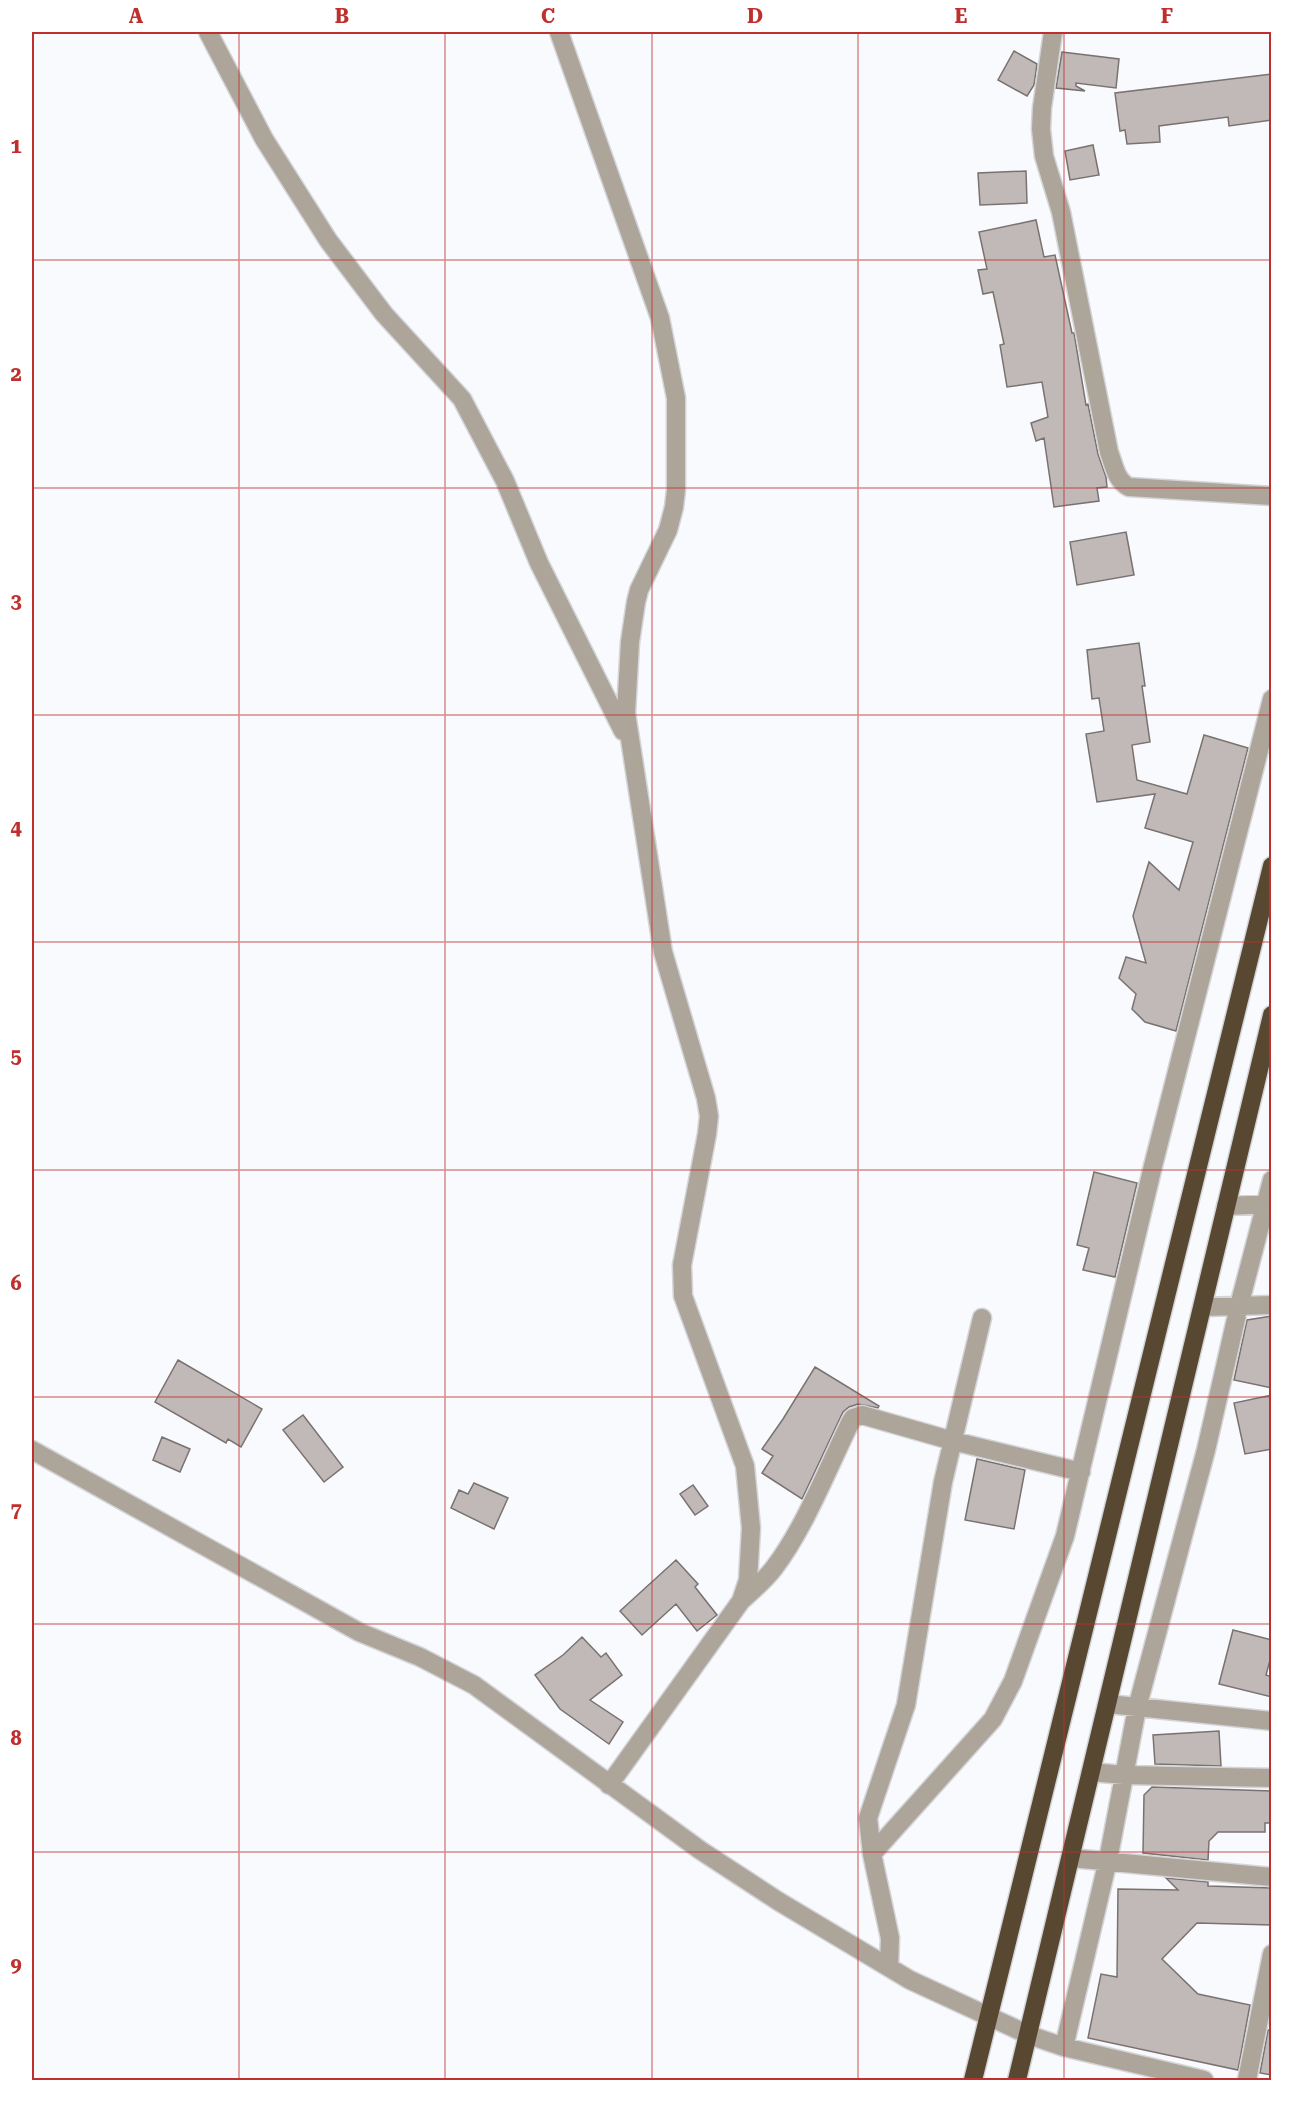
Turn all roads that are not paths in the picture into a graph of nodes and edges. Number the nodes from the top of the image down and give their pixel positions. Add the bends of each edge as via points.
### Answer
1 (208, 32) edge
2 (559, 32) edge
3 (1053, 32) edge
4 (1272, 496) edge
5 (1272, 699) edge
6 (629, 744) junction
7 (1272, 866) edge
8 (1272, 1016) edge
9 (1269, 1041) edge
10 (1272, 1180) edge
11 (1269, 1204) edge
12 (1226, 1206) junction
13 (1272, 1305) edge
14 (1239, 1306) junction
15 (1203, 1307) junction
16 (982, 1318) dead end
17 (953, 1441) junction
18 (32, 1450) edge
19 (1080, 1472) junction
20 (741, 1601) junction
21 (1107, 1704) junction
22 (1137, 1708) junction
23 (1272, 1721) edge
24 (1091, 1772) junction
25 (1124, 1776) junction
26 (1272, 1778) edge
27 (609, 1785) junction
28 (872, 1854) junction
29 (1071, 1858) junction
30 (1108, 1860) junction
31 (1272, 1877) edge
32 (1272, 1954) edge
33 (889, 1968) junction
34 (988, 2018) junction
35 (1029, 2035) junction
36 (1064, 2047) junction
37 (972, 2080) edge
38 (1017, 2080) edge
39 (1204, 2080) edge
40 (1247, 2080) edge

1 - 6 street via 264,139 328,240 384,314 462,399
2 - 6 street via 653,296 676,398 674,507 636,602 626,699
3 - 4 street via 1042,108 1044,156 1061,212 1109,452 1117,474 1129,487
5 - 19 street
6 - 20 street via 663,952 709,1116 682,1265 683,1296 745,1466 751,1528 748,1580
7 - 34 highway
8 - 9 highway
9 - 12 highway
10 - 11 street
11 - 12 street
11 - 14 street
12 - 15 highway
13 - 14 street
14 - 15 street
14 - 22 street via 1206,1450
15 - 21 highway
16 - 17 street
17 - 19 street
17 - 20 street via 862,1415 853,1418 786,1551
17 - 28 street via 906,1705 868,1818
18 - 27 street via 359,1632 474,1685
19 - 28 street via 1065,1536 1032,1632 993,1719
20 - 27 street
21 - 22 street
21 - 24 highway
22 - 23 street
22 - 25 street
24 - 25 street
24 - 29 highway
25 - 26 street
25 - 30 street
27 - 33 street via 778,1901
28 - 33 street via 890,1938
29 - 30 street
29 - 35 highway
30 - 31 street
30 - 36 street
32 - 40 street
33 - 34 street
34 - 35 street
34 - 37 highway
35 - 36 street
35 - 38 highway
36 - 39 street

